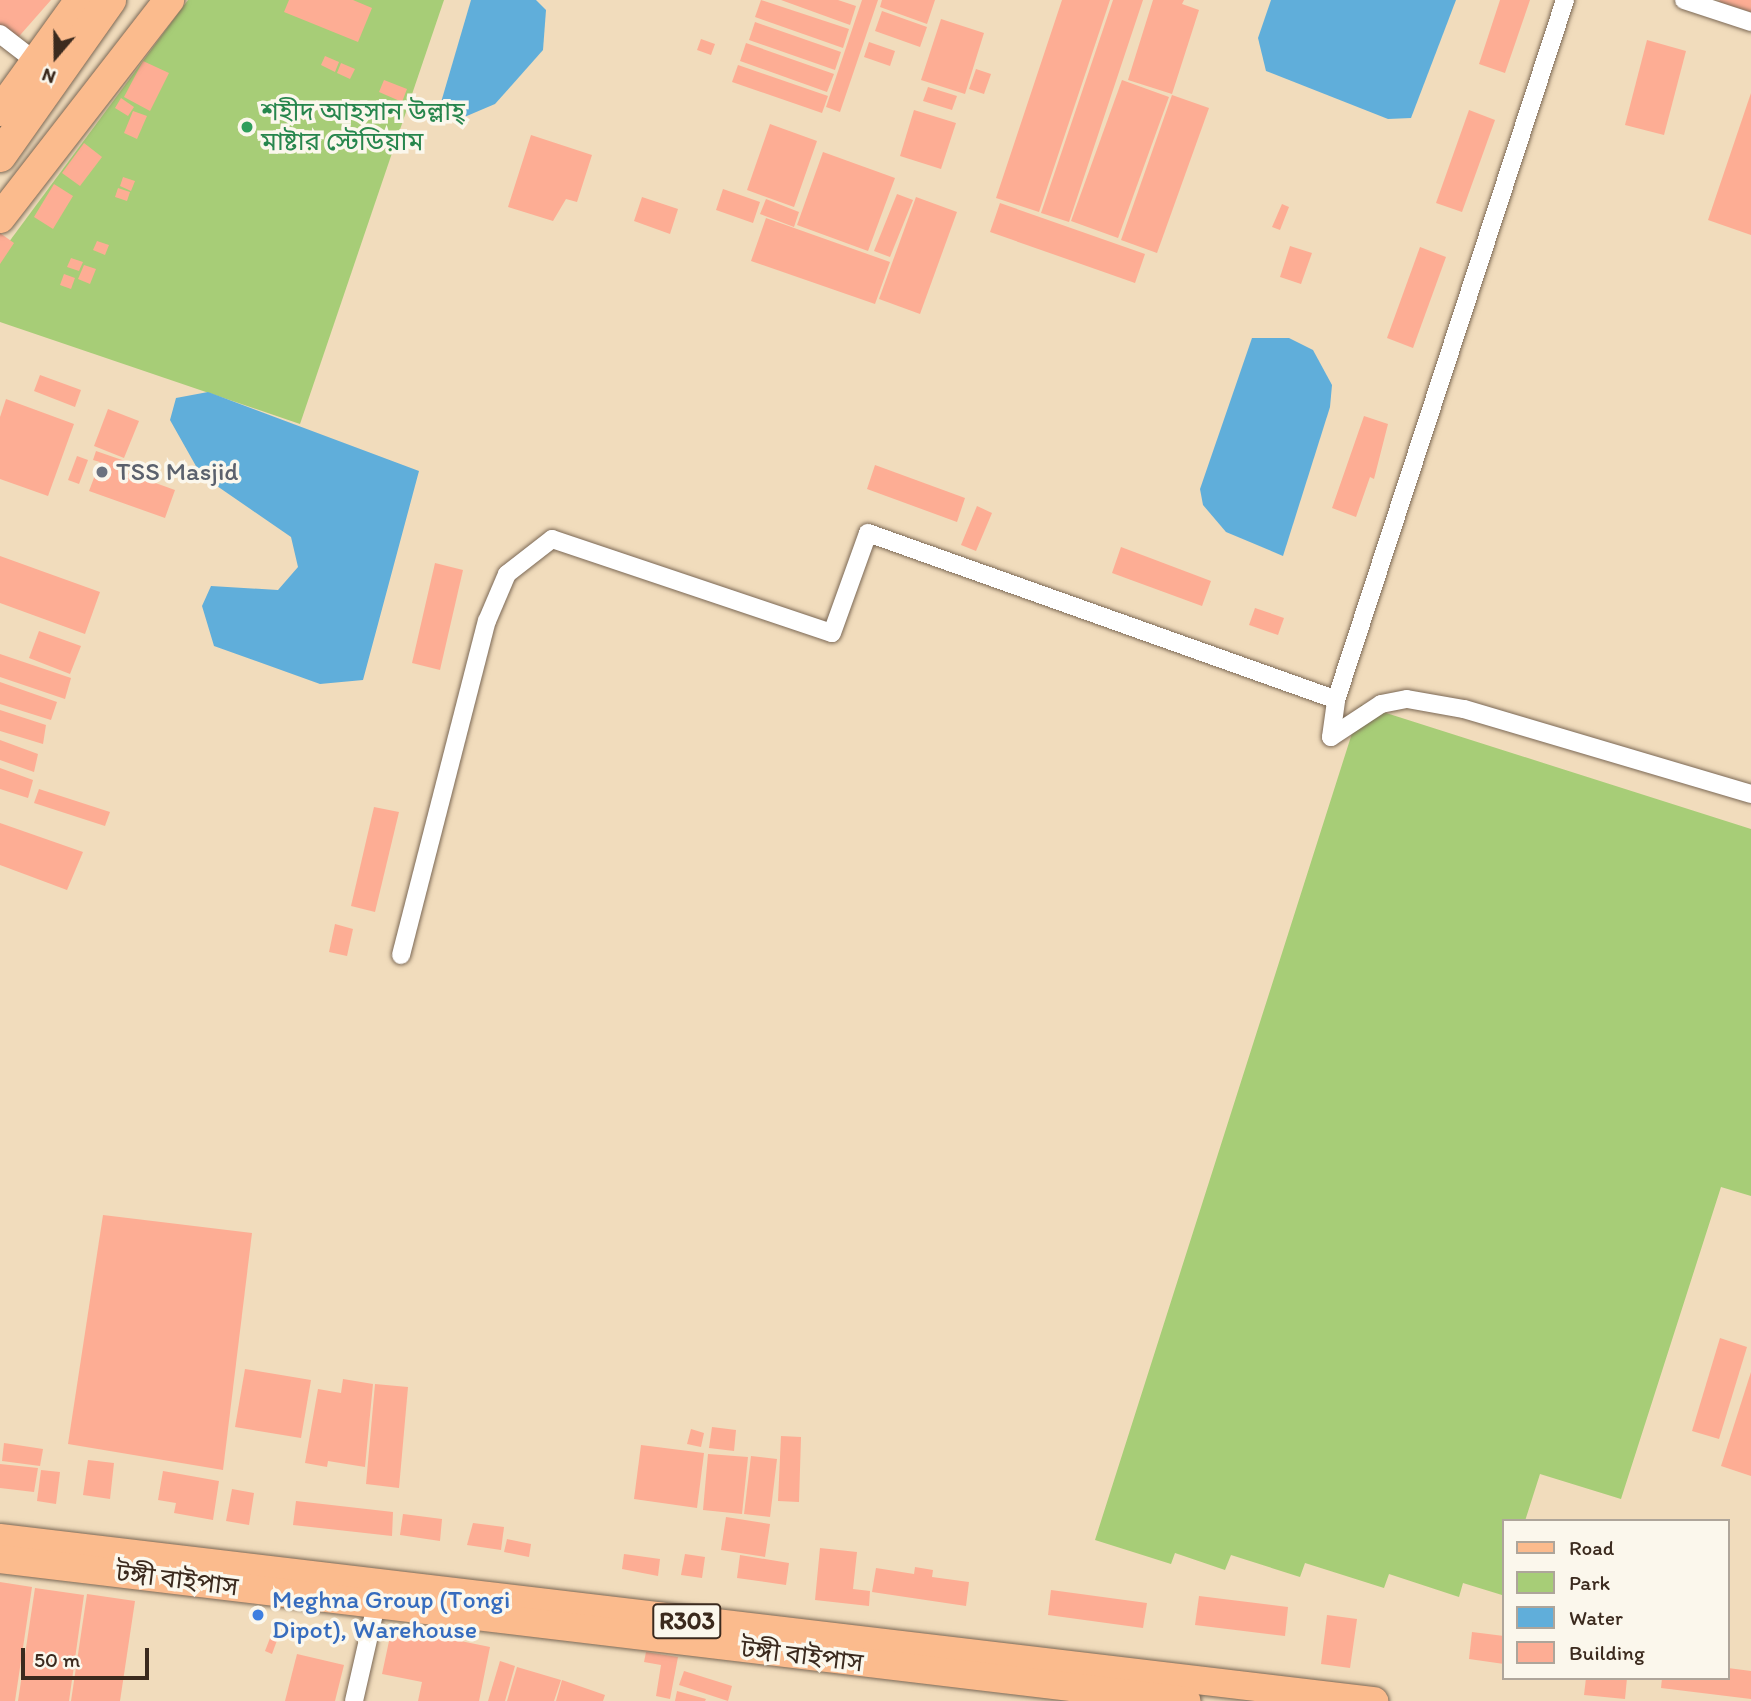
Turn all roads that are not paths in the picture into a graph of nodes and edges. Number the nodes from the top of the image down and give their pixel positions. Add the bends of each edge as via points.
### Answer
1 (80, 0) edge
2 (110, 0) edge
3 (169, 0) edge
4 (1565, 0) edge
5 (1684, 0) edge
6 (1751, 22) edge
7 (0, 34) edge
8 (34, 61) junction
9 (0, 111) edge
10 (0, 156) edge
11 (0, 218) edge
12 (1336, 700) junction
13 (1751, 794) edge
14 (401, 955) dead end
15 (0, 1538) edge
16 (0, 1559) edge
17 (376, 1605) junction
18 (354, 1701) edge
19 (1187, 1701) edge
20 (1374, 1701) edge

1 - 8 highway
2 - 10 highway
3 - 11 highway
4 - 12 street
5 - 6 street
7 - 8 street
8 - 9 highway
12 - 13 street via 1331,737 1381,704 1407,699 1464,709
12 - 14 street via 868,533 832,633 552,539 507,574 487,621
15 - 20 main road, R303
16 - 17 main road, টঙ্গী বাইপাস / R303
17 - 18 street
17 - 19 main road, টঙ্গী বাইপাস / R303

